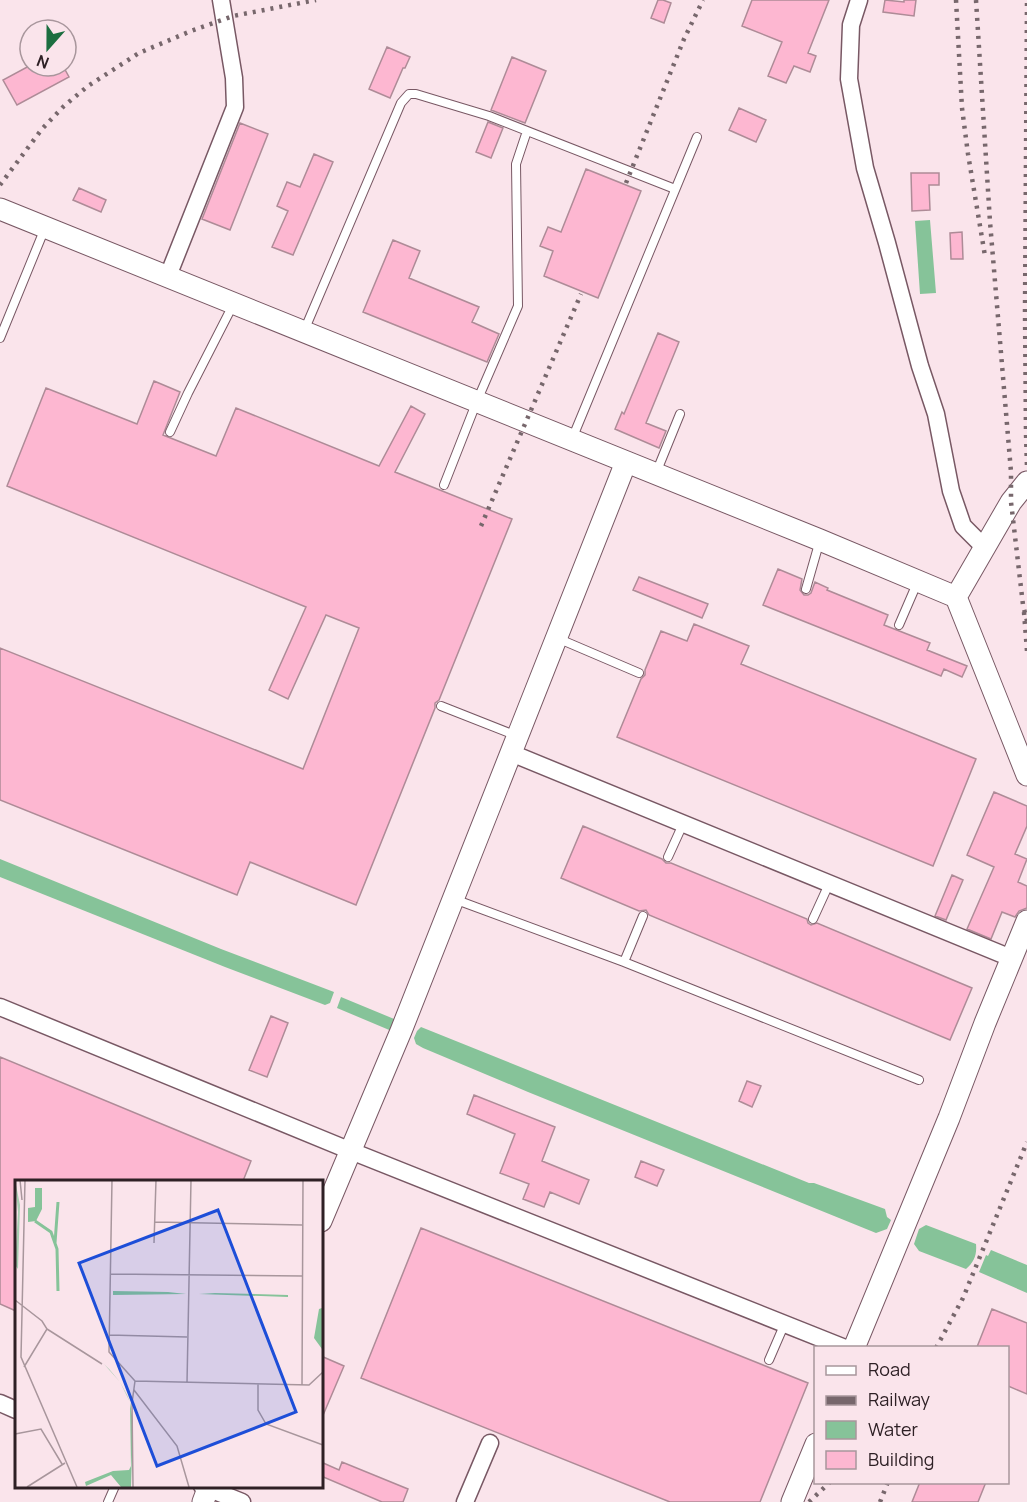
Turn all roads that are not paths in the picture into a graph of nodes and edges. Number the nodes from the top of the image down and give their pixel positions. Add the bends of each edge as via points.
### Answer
1 (221, 0) edge
2 (859, 0) edge
3 (527, 131) junction
4 (697, 137) dead end
5 (675, 189) junction
6 (0, 209) edge
7 (45, 228) junction
8 (168, 276) junction
9 (234, 303) junction
10 (304, 332) junction
11 (0, 338) edge
12 (477, 401) junction
13 (680, 414) dead end
14 (170, 432) dead end
15 (572, 440) junction
16 (626, 462) junction
17 (656, 474) junction
18 (1027, 482) edge
19 (444, 485) dead end
20 (820, 540) junction
21 (985, 548) junction
22 (918, 580) junction
23 (806, 589) dead end
24 (957, 597) junction
25 (899, 625) dead end
26 (556, 638) junction
27 (639, 673) dead end
28 (441, 706) dead end
29 (514, 745) junction
30 (1027, 775) edge
31 (683, 824) junction
32 (668, 857) dead end
33 (830, 884) junction
34 (454, 898) junction
35 (643, 916) dead end
36 (813, 919) dead end
37 (1027, 921) edge
38 (1011, 958) junction
39 (624, 962) junction
40 (0, 1007) edge
41 (919, 1080) dead end
42 (351, 1151) junction
43 (322, 1219) edge
44 (785, 1323) junction
45 (842, 1346) edge
46 (854, 1346) edge
47 (769, 1360) dead end
48 (0, 1403) edge
49 (15, 1410) edge
50 (490, 1443) dead end
51 (814, 1449) edge
52 (114, 1487) edge
53 (205, 1490) edge
54 (108, 1502) edge
55 (243, 1502) edge
56 (465, 1502) edge
57 (792, 1502) edge

1 - 8 street via 235,107
2 - 21 street via 851,25 849,79 865,168 936,414 951,490 963,526
3 - 5 lane
3 - 10 lane via 409,94 401,103
3 - 12 lane via 516,164 518,306
4 - 5 lane
5 - 15 lane
6 - 7 street
7 - 8 street
7 - 11 lane
8 - 9 street
9 - 10 street
9 - 14 lane
10 - 12 street
12 - 15 street
12 - 19 lane
13 - 17 lane
15 - 16 street
16 - 17 street
16 - 26 street
17 - 20 street
18 - 21 street
20 - 22 street
20 - 23 lane
21 - 24 street
22 - 24 street
22 - 25 lane
24 - 30 street
26 - 27 lane
26 - 29 street
28 - 29 lane
29 - 31 street
29 - 34 street
31 - 32 lane
31 - 33 street
33 - 36 lane
33 - 38 street
34 - 39 lane
34 - 42 street
35 - 39 lane
37 - 38 street
38 - 46 street
39 - 41 lane
40 - 42 street
42 - 43 street
42 - 44 street
44 - 45 street
44 - 47 lane
48 - 49 street
50 - 56 street
51 - 57 street
52 - 54 lane
53 - 55 street

